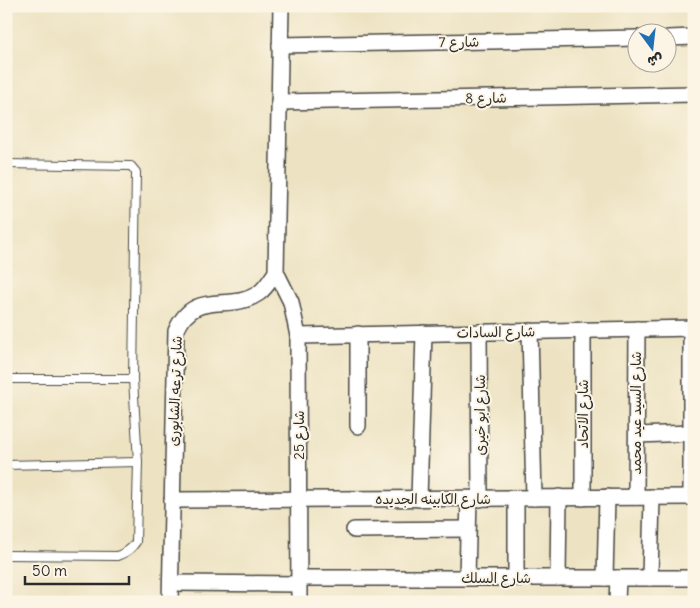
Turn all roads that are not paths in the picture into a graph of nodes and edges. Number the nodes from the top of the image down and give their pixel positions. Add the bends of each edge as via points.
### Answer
1 (281, 6) edge
2 (694, 37) edge
3 (628, 38) edge
4 (678, 38) edge
5 (280, 45) junction
6 (694, 94) edge
7 (279, 102) junction
8 (6, 164) edge
9 (276, 272) junction
10 (692, 328) edge
11 (637, 329) junction
12 (583, 330) junction
13 (530, 331) junction
14 (479, 332) junction
15 (424, 333) junction
16 (358, 334) junction
17 (298, 336) junction
18 (6, 379) edge
19 (133, 379) junction
20 (358, 426) dead end
21 (691, 433) junction
22 (636, 434) junction
23 (138, 462) junction
24 (6, 465) edge
25 (607, 497) junction
26 (636, 497) junction
27 (652, 497) junction
28 (692, 497) edge
29 (534, 498) junction
30 (558, 498) junction
31 (583, 498) junction
32 (419, 499) junction
33 (475, 499) junction
34 (516, 499) junction
35 (172, 500) junction
36 (299, 500) junction
37 (468, 529) junction
38 (354, 530) dead end
39 (6, 555) edge
40 (467, 578) junction
41 (516, 578) junction
42 (558, 578) junction
43 (612, 578) junction
44 (650, 578) junction
45 (694, 578) edge
46 (299, 581) junction
47 (171, 583) junction
48 (170, 602) edge
49 (299, 602) edge
50 (617, 602) edge

1 - 5 street
2 - 4 street
3 - 5 street, شارع 7
5 - 7 street
6 - 7 street, شارع 8
7 - 9 street
8 - 19 lane via 131,166 136,172
9 - 17 street, شارع 25 via 291,302
9 - 35 street, شارع ترعه الشابورى via 258,293 245,299 197,306 180,321 175,352
10 - 11 street, شارع السادات
10 - 21 street
11 - 12 street, شارع السادات
11 - 22 street, شارع السيد عيد محمد
12 - 13 street, شارع السادات
12 - 31 street, شارع الاتحاد
13 - 14 street, شارع السادات
13 - 29 street
14 - 15 street, شارع السادات
14 - 33 street, شارع ابو خيرى
15 - 16 street, شارع السادات
15 - 32 street
16 - 17 street, شارع السادات
16 - 20 street
17 - 36 street, شارع 25
18 - 19 lane
19 - 23 lane
21 - 22 street
21 - 28 street
22 - 26 street, شارع السيد عيد محمد
23 - 24 lane
23 - 39 lane via 136,542 125,553 117,556
25 - 26 street, شارع الكابينه الجديده
25 - 31 street, شارع الكابينه الجديده
25 - 43 street
26 - 27 street, شارع الكابينه الجديده
27 - 28 street, شارع الكابينه الجديده
27 - 44 street
29 - 30 street, شارع الكابينه الجديده
29 - 34 street, شارع الكابينه الجديده
30 - 31 street, شارع الكابينه الجديده
30 - 42 street
32 - 33 street, شارع الكابينه الجديده
32 - 36 street, شارع الكابينه الجديده
33 - 34 street, شارع الكابينه الجديده
33 - 37 street, شارع ابو خيرى
34 - 41 street
35 - 36 street, شارع الكابينه الجديده
35 - 47 street, شارع ترعه الشابورى
36 - 46 street, شارع 25
37 - 38 street
37 - 40 street, شارع ابو خيرى
40 - 41 street, شارع السلك
40 - 46 street, شارع السلك
41 - 42 street, شارع السلك
42 - 43 street, شارع السلك
43 - 44 street, شارع السلك
43 - 50 street
44 - 45 street, شارع السلك
46 - 47 street, شارع السلك
46 - 49 street, شارع 25
47 - 48 street, شارع ترعه الشابورى

